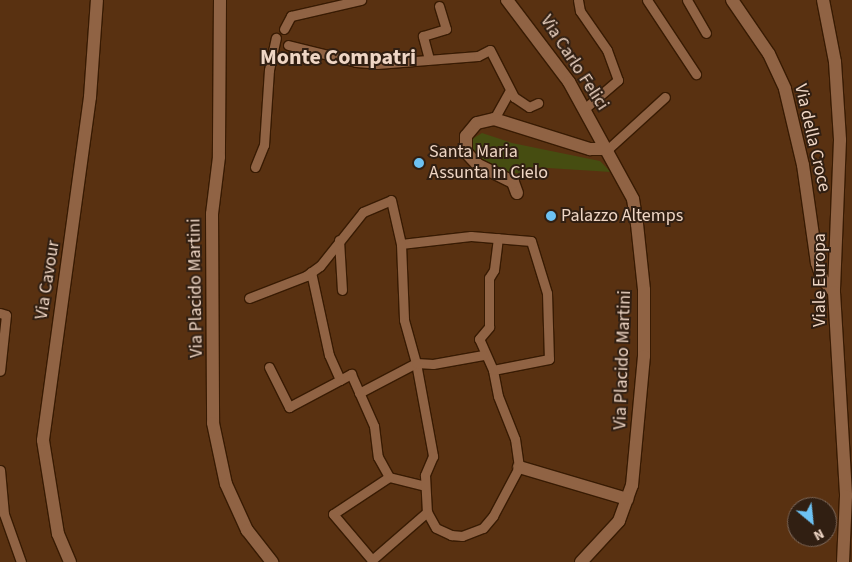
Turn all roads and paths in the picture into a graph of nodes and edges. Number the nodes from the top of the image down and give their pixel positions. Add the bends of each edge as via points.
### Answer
1 (97, 0) edge
2 (220, 0) edge
3 (361, 0) edge
4 (507, 0) edge
5 (578, 0) edge
6 (647, 0) edge
7 (687, 0) edge
8 (732, 0) edge
9 (823, 0) edge
10 (439, 6) dead end
11 (284, 29) dead end
12 (706, 33) dead end
13 (276, 38) dead end
14 (288, 45) dead end
15 (429, 58) junction
16 (696, 74) dead end
17 (510, 90) junction
18 (665, 97) dead end
19 (538, 103) dead end
20 (584, 109) junction
21 (494, 119) junction
22 (608, 149) junction
23 (256, 167) dead end
24 (517, 193) dead end
25 (498, 238) junction
26 (339, 240) junction
27 (401, 244) junction
28 (311, 272) junction
29 (342, 290) dead end
30 (834, 292) junction
31 (249, 298) dead end
32 (0, 313) edge
33 (483, 355) junction
34 (416, 363) junction
35 (269, 367) dead end
36 (493, 370) junction
37 (0, 371) edge
38 (340, 380) junction
39 (359, 393) junction
40 (519, 466) junction
41 (0, 470) edge
42 (389, 477) junction
43 (424, 486) junction
44 (627, 499) junction
45 (426, 512) junction
46 (21, 562) edge
47 (70, 562) edge
48 (272, 562) edge
49 (582, 562) edge
50 (843, 562) edge

1 - 47 street, Via Cavour via 88,107 42,440 58,534
2 - 48 street, Via Placido Martini via 219,157 212,214 213,423 226,484 247,530
3 - 11 lane via 291,16
4 - 20 street, Via Carlo Felici via 559,67
5 - 20 lane via 580,11 607,50 618,80
6 - 16 lane
7 - 12 lane
8 - 30 street, Via della Croce via 764,46 785,89 803,165 817,263 824,280
9 - 30 street, Viale Europa via 835,62 840,131
10 - 15 lane via 446,29 423,36
13 - 23 lane via 269,70 264,145
14 - 15 lane via 356,62 402,62
15 - 17 lane via 478,56 490,50
17 - 19 lane via 514,97 529,107
17 - 21 lane
18 - 22 lane
20 - 22 street, Via Carlo Felici
21 - 22 street via 590,149
21 - 24 street via 485,119 471,128 466,136 466,152 478,165 513,182
22 - 44 street, Via Placido Martini via 633,199 644,290 644,356 638,432 632,485
25 - 27 lane via 471,236
25 - 33 lane via 490,278 489,327 479,339
25 - 36 lane via 515,236 531,241 547,293 549,359
26 - 27 lane via 363,212 391,200
26 - 28 lane
26 - 29 lane
27 - 34 lane via 404,320
28 - 31 lane
28 - 38 lane via 329,355
30 - 50 street, Viale Europa via 846,496
32 - 37 lane via 6,315
33 - 34 lane via 433,364
33 - 36 lane
34 - 39 lane
34 - 43 lane via 433,456
35 - 38 lane via 289,407
36 - 40 lane via 498,396 515,439
38 - 39 lane via 351,374
39 - 42 lane via 374,426 378,457
40 - 44 street
40 - 45 lane via 502,503 482,528 473,533 462,536 444,532 430,521
41 - 46 lane via 4,514
42 - 43 lane
42 - 45 lane via 332,514 372,560
43 - 45 lane
44 - 49 street, Via Placido Martini via 619,521

